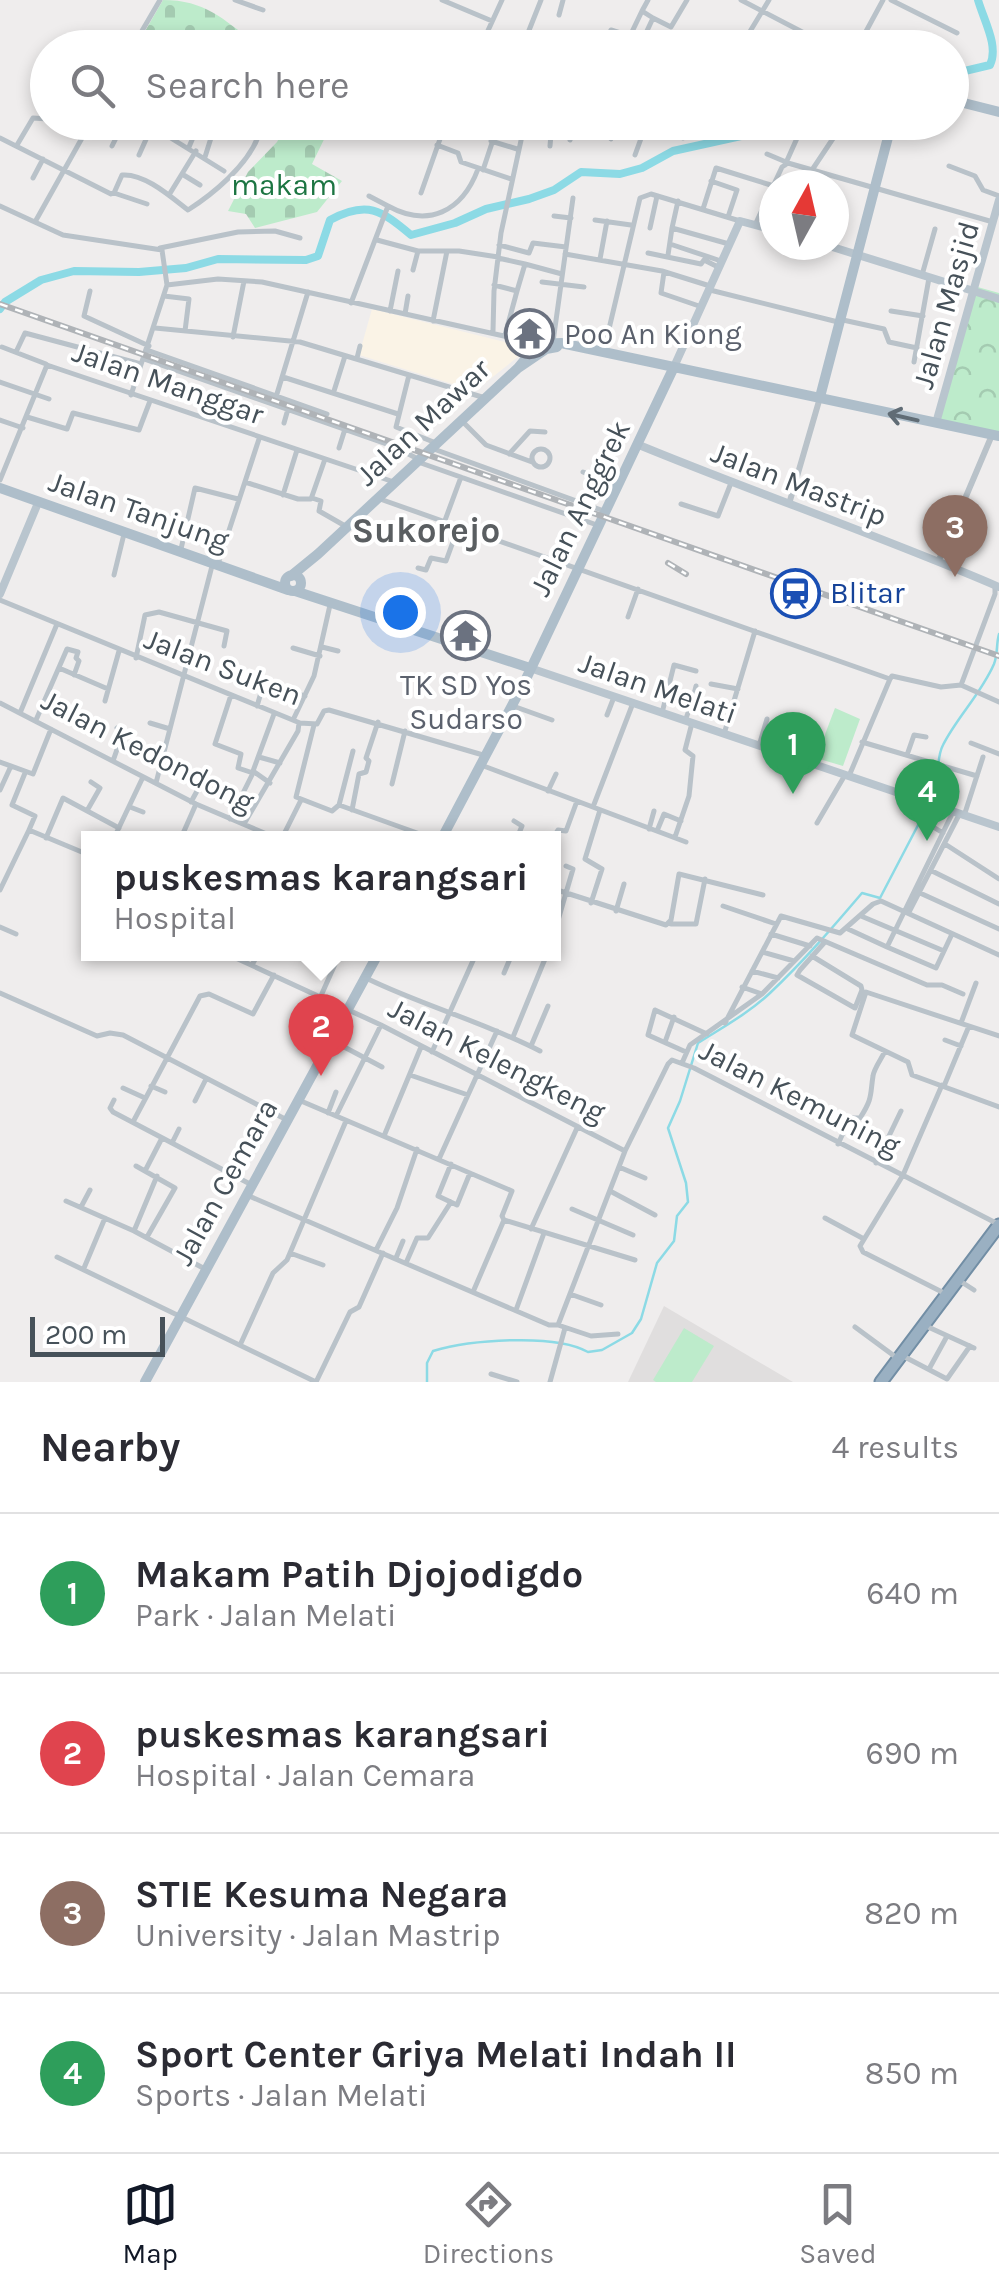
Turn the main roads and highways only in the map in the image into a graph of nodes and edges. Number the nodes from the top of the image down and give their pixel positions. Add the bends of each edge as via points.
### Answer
1 (969, 104) edge
2 (999, 112) edge
3 (887, 140) edge
4 (999, 198) edge
5 (995, 220) edge
6 (759, 225) edge
7 (849, 252) edge
8 (856, 254) junction
9 (973, 292) junction
10 (999, 299) edge
11 (579, 348) junction
12 (518, 368) junction
13 (673, 370) junction
14 (819, 399) junction
15 (936, 424) junction
16 (996, 435) edge
17 (638, 444) junction
18 (0, 488) edge
19 (38, 503) junction
20 (294, 583) junction
21 (997, 589) edge
22 (0, 597) edge
23 (530, 668) junction
24 (999, 828) edge
25 (446, 831) edge
26 (374, 961) edge
27 (999, 1225) edge
28 (145, 1382) edge
29 (882, 1382) edge

1 - 2 main road
3 - 8 main road
4 - 5 main road, Jalan Masjid
5 - 9 main road, Jalan Masjid
6 - 13 main road via 740,221
7 - 8 main road
8 - 9 main road
8 - 14 main road
9 - 10 main road
9 - 15 main road, Jalan Masjid
11 - 12 main road, Jalan Mawar via 548,348
11 - 12 main road, Jalan Mawar via 538,344
11 - 13 main road, Jalan Mawar
12 - 20 main road, Jalan Mawar
13 - 14 main road, Jalan Mawar
13 - 17 main road, Jalan Anggrek
15 -> 14 main road, Jalan Mawar
15 - 16 main road, Jalan Mawar
17 - 21 main road, Jalan Mastrip via 940,560
17 - 23 main road, Jalan Anggrek
18 - 19 main road, Jalan Tanjung
19 - 20 main road, Jalan Tanjung via 215,564
19 - 22 main road
20 - 23 main road, Jalan Tanjung via 325,601
23 - 24 main road, Jalan Melati
23 - 25 main road
26 - 28 main road, Jalan Cemara
27 - 29 highway

